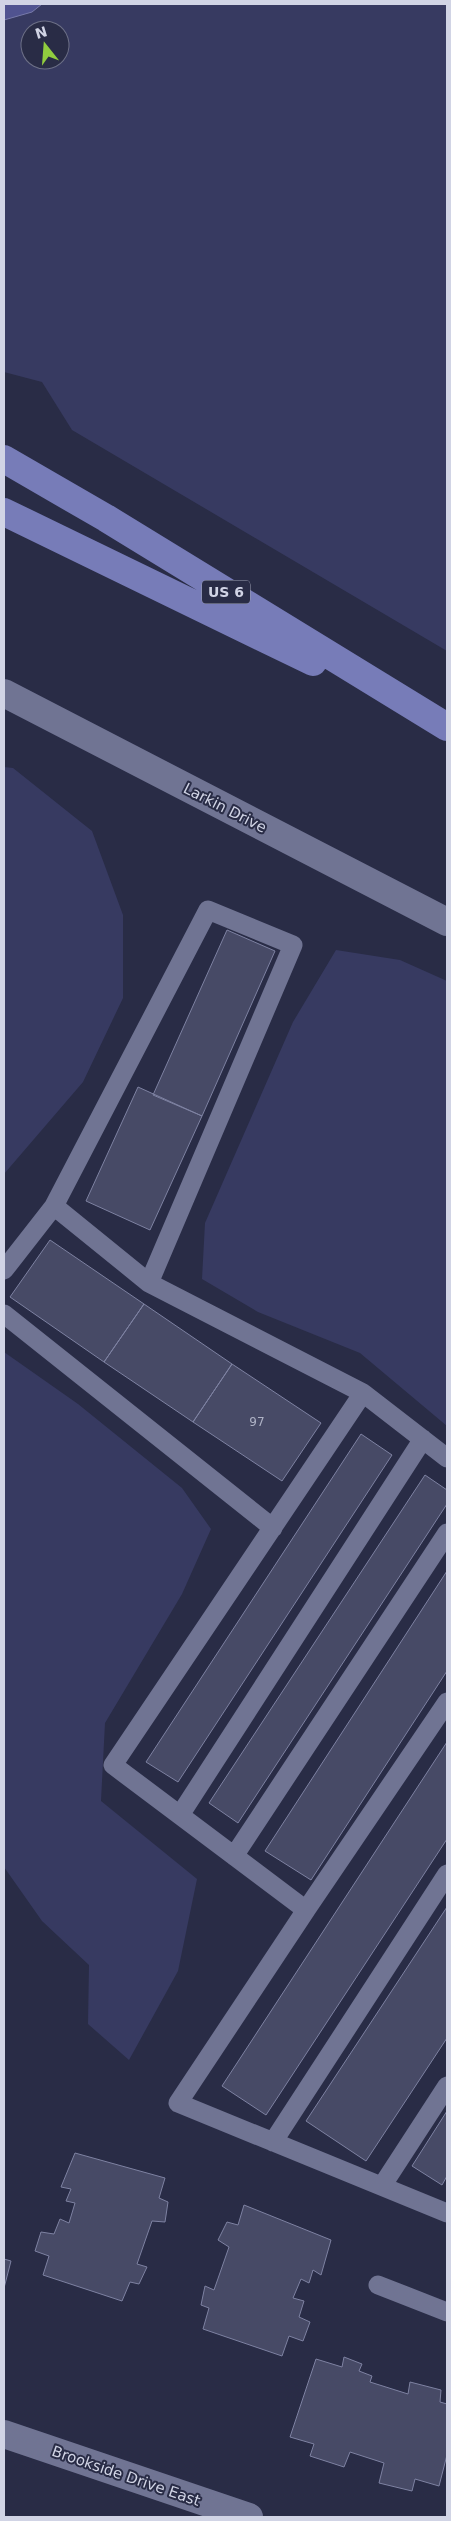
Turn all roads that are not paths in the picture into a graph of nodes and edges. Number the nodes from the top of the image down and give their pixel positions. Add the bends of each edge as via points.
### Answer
1 (4, 459) edge
2 (4, 512) edge
3 (4, 693) edge
4 (447, 727) edge
5 (447, 922) edge
6 (54, 1206) junction
7 (4, 1270) edge
8 (149, 1283) junction
9 (4, 1314) edge
10 (363, 1393) junction
11 (423, 1439) junction
12 (447, 1458) edge
13 (272, 1528) junction
14 (447, 1533) edge
15 (447, 1702) edge
16 (180, 1815) junction
17 (234, 1856) junction
18 (447, 1874) edge
19 (306, 1910) junction
20 (447, 2086) edge
21 (273, 2142) junction
22 (382, 2186) junction
23 (447, 2213) edge
24 (378, 2285) dead end
25 (447, 2312) edge
26 (4, 2434) edge
27 (249, 2517) edge

1 - 4 highway, US 6
2 - 4 highway, US 6
3 - 5 street, Larkin Drive
6 - 7 lane
6 - 8 lane
6 - 8 lane via 208,910 293,945
8 - 10 lane
9 - 13 lane
10 - 11 lane
10 - 13 lane
11 - 12 lane
11 - 16 lane
13 - 16 lane via 113,1765
14 - 17 lane
15 - 19 lane
16 - 17 lane
17 - 19 lane
18 - 21 lane
19 - 21 lane via 178,2104
20 - 22 lane
21 - 22 lane
22 - 23 lane
24 - 25 lane
26 - 27 street, Brookside Drive East

